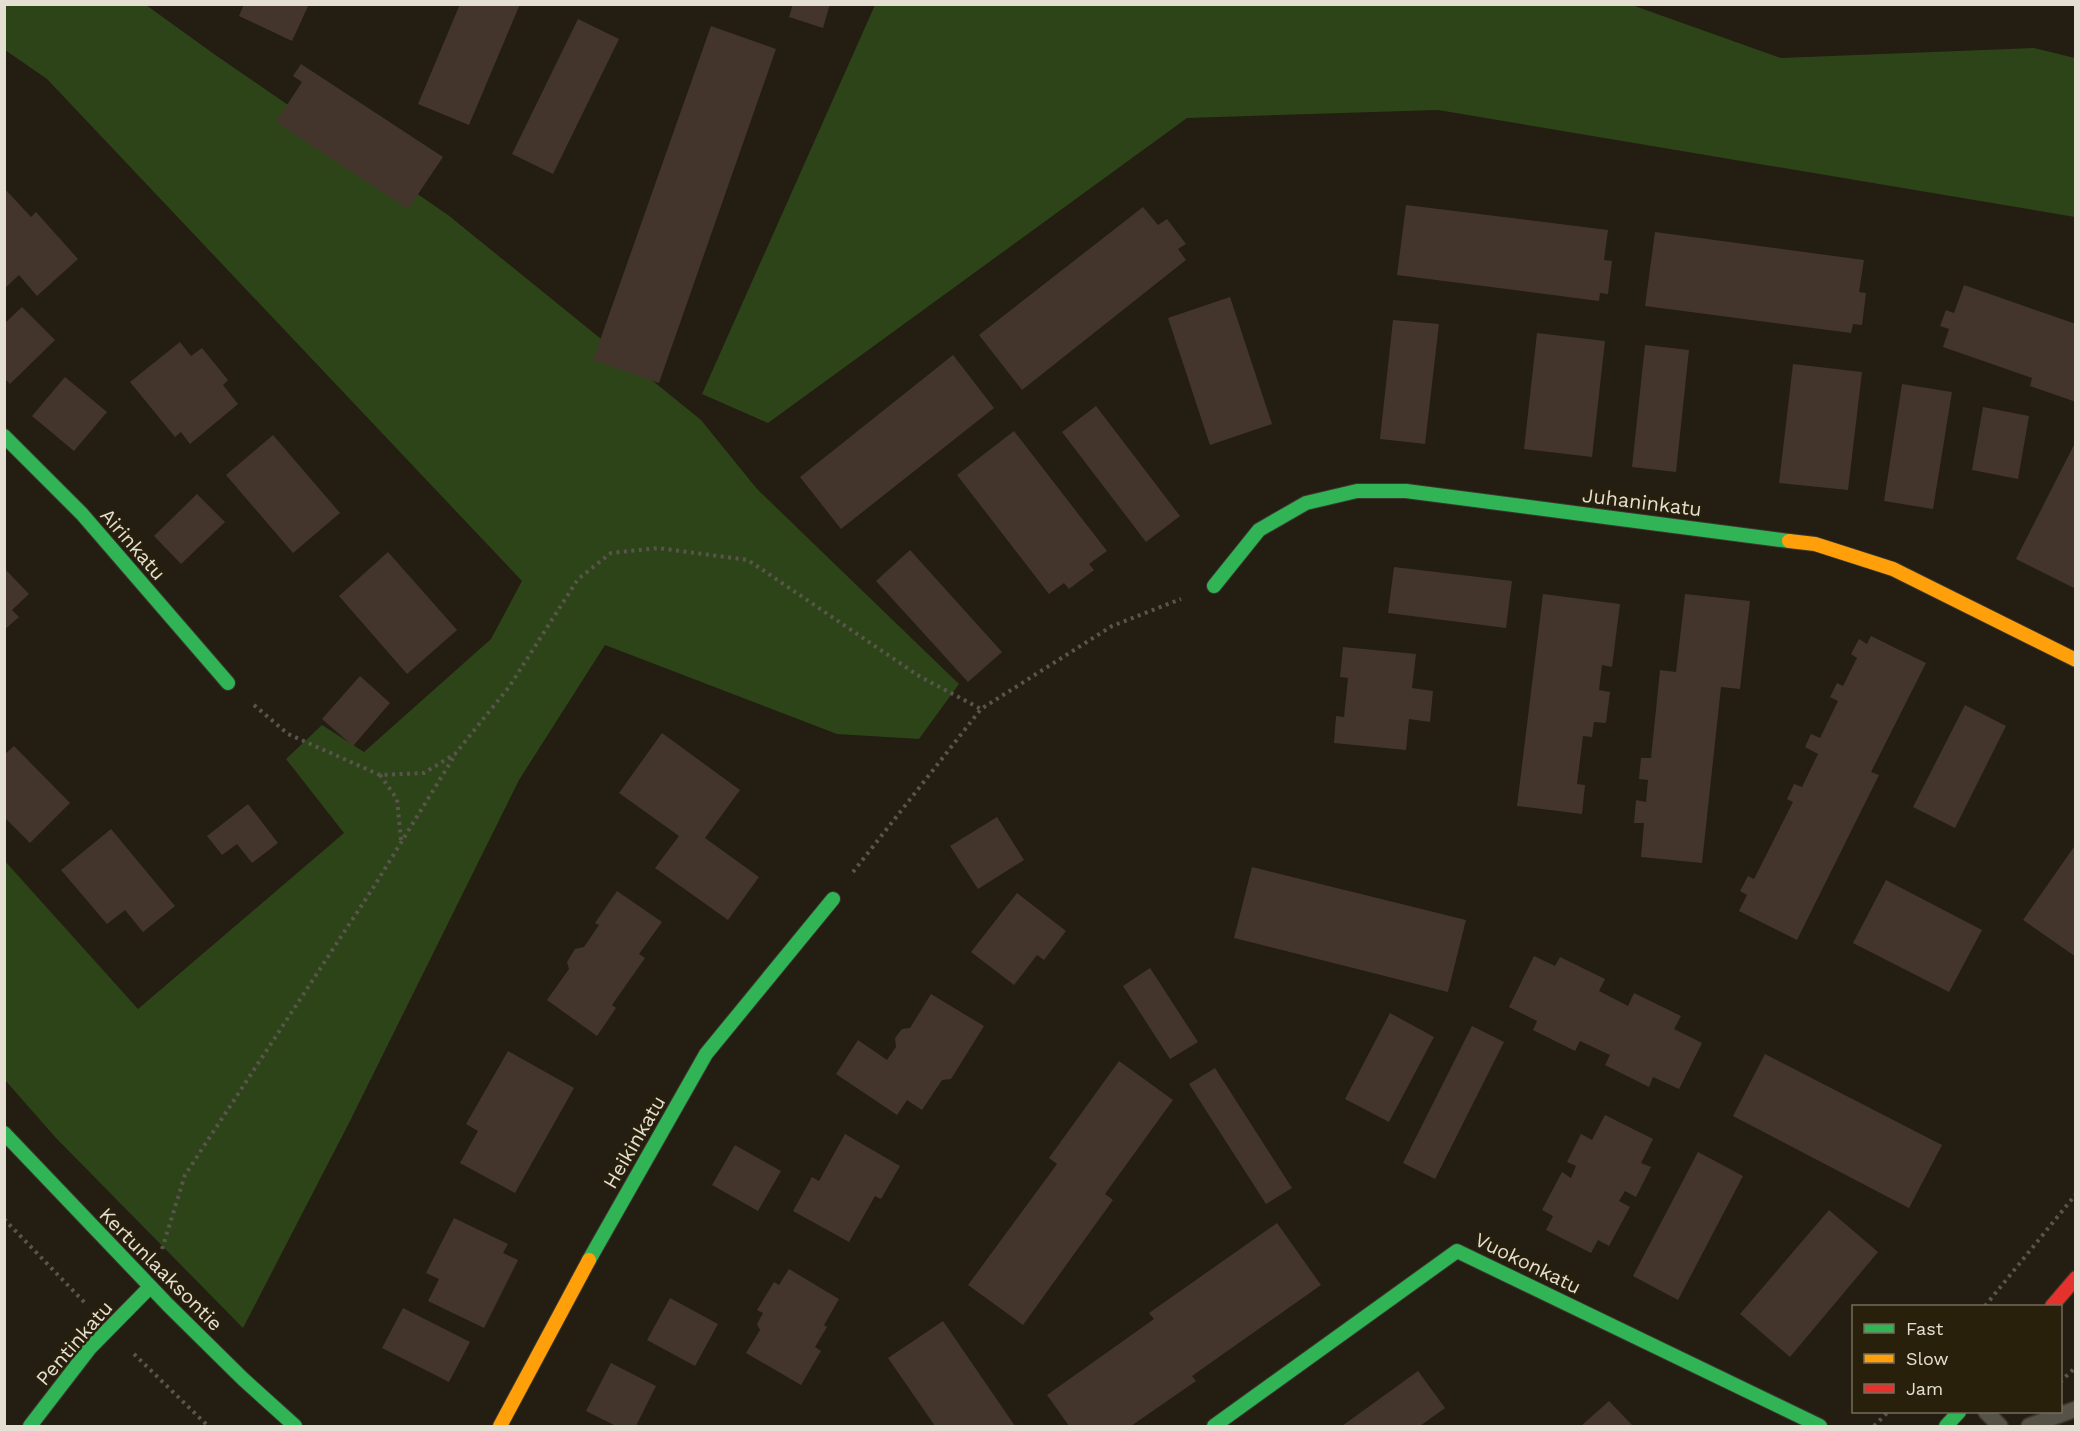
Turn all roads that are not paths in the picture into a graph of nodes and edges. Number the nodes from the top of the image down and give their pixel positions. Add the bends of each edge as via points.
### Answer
1 (4, 436) edge
2 (1214, 586) road end
3 (2076, 660) edge
4 (228, 683) road end
5 (833, 899) road end
6 (4, 1133) edge
7 (2076, 1278) edge
8 (150, 1287) junction
9 (2053, 1305) edge
10 (2076, 1409) edge
11 (1958, 1413) edge
12 (1987, 1413) edge
13 (30, 1426) edge
14 (295, 1426) edge
15 (500, 1426) edge
16 (1214, 1426) edge
17 (1820, 1426) edge
18 (1946, 1426) edge
19 (2000, 1426) edge
20 (2029, 1426) edge

1 - 4 street, Airinkatu via 82,514
2 - 3 street, Juhaninkatu via 1259,531 1306,503 1357,490 1406,491 1815,544 1893,569
5 - 15 street, Heikinkatu via 706,1054
6 - 8 street, Kertunlaaksontie
7 - 9 street
8 - 13 street, Pentinkatu via 90,1348
8 - 14 street, Kertunlaaksontie
10 - 20 lane
11 - 18 street
12 - 19 lane
16 - 17 street, Vuokonkatu via 1457,1251

